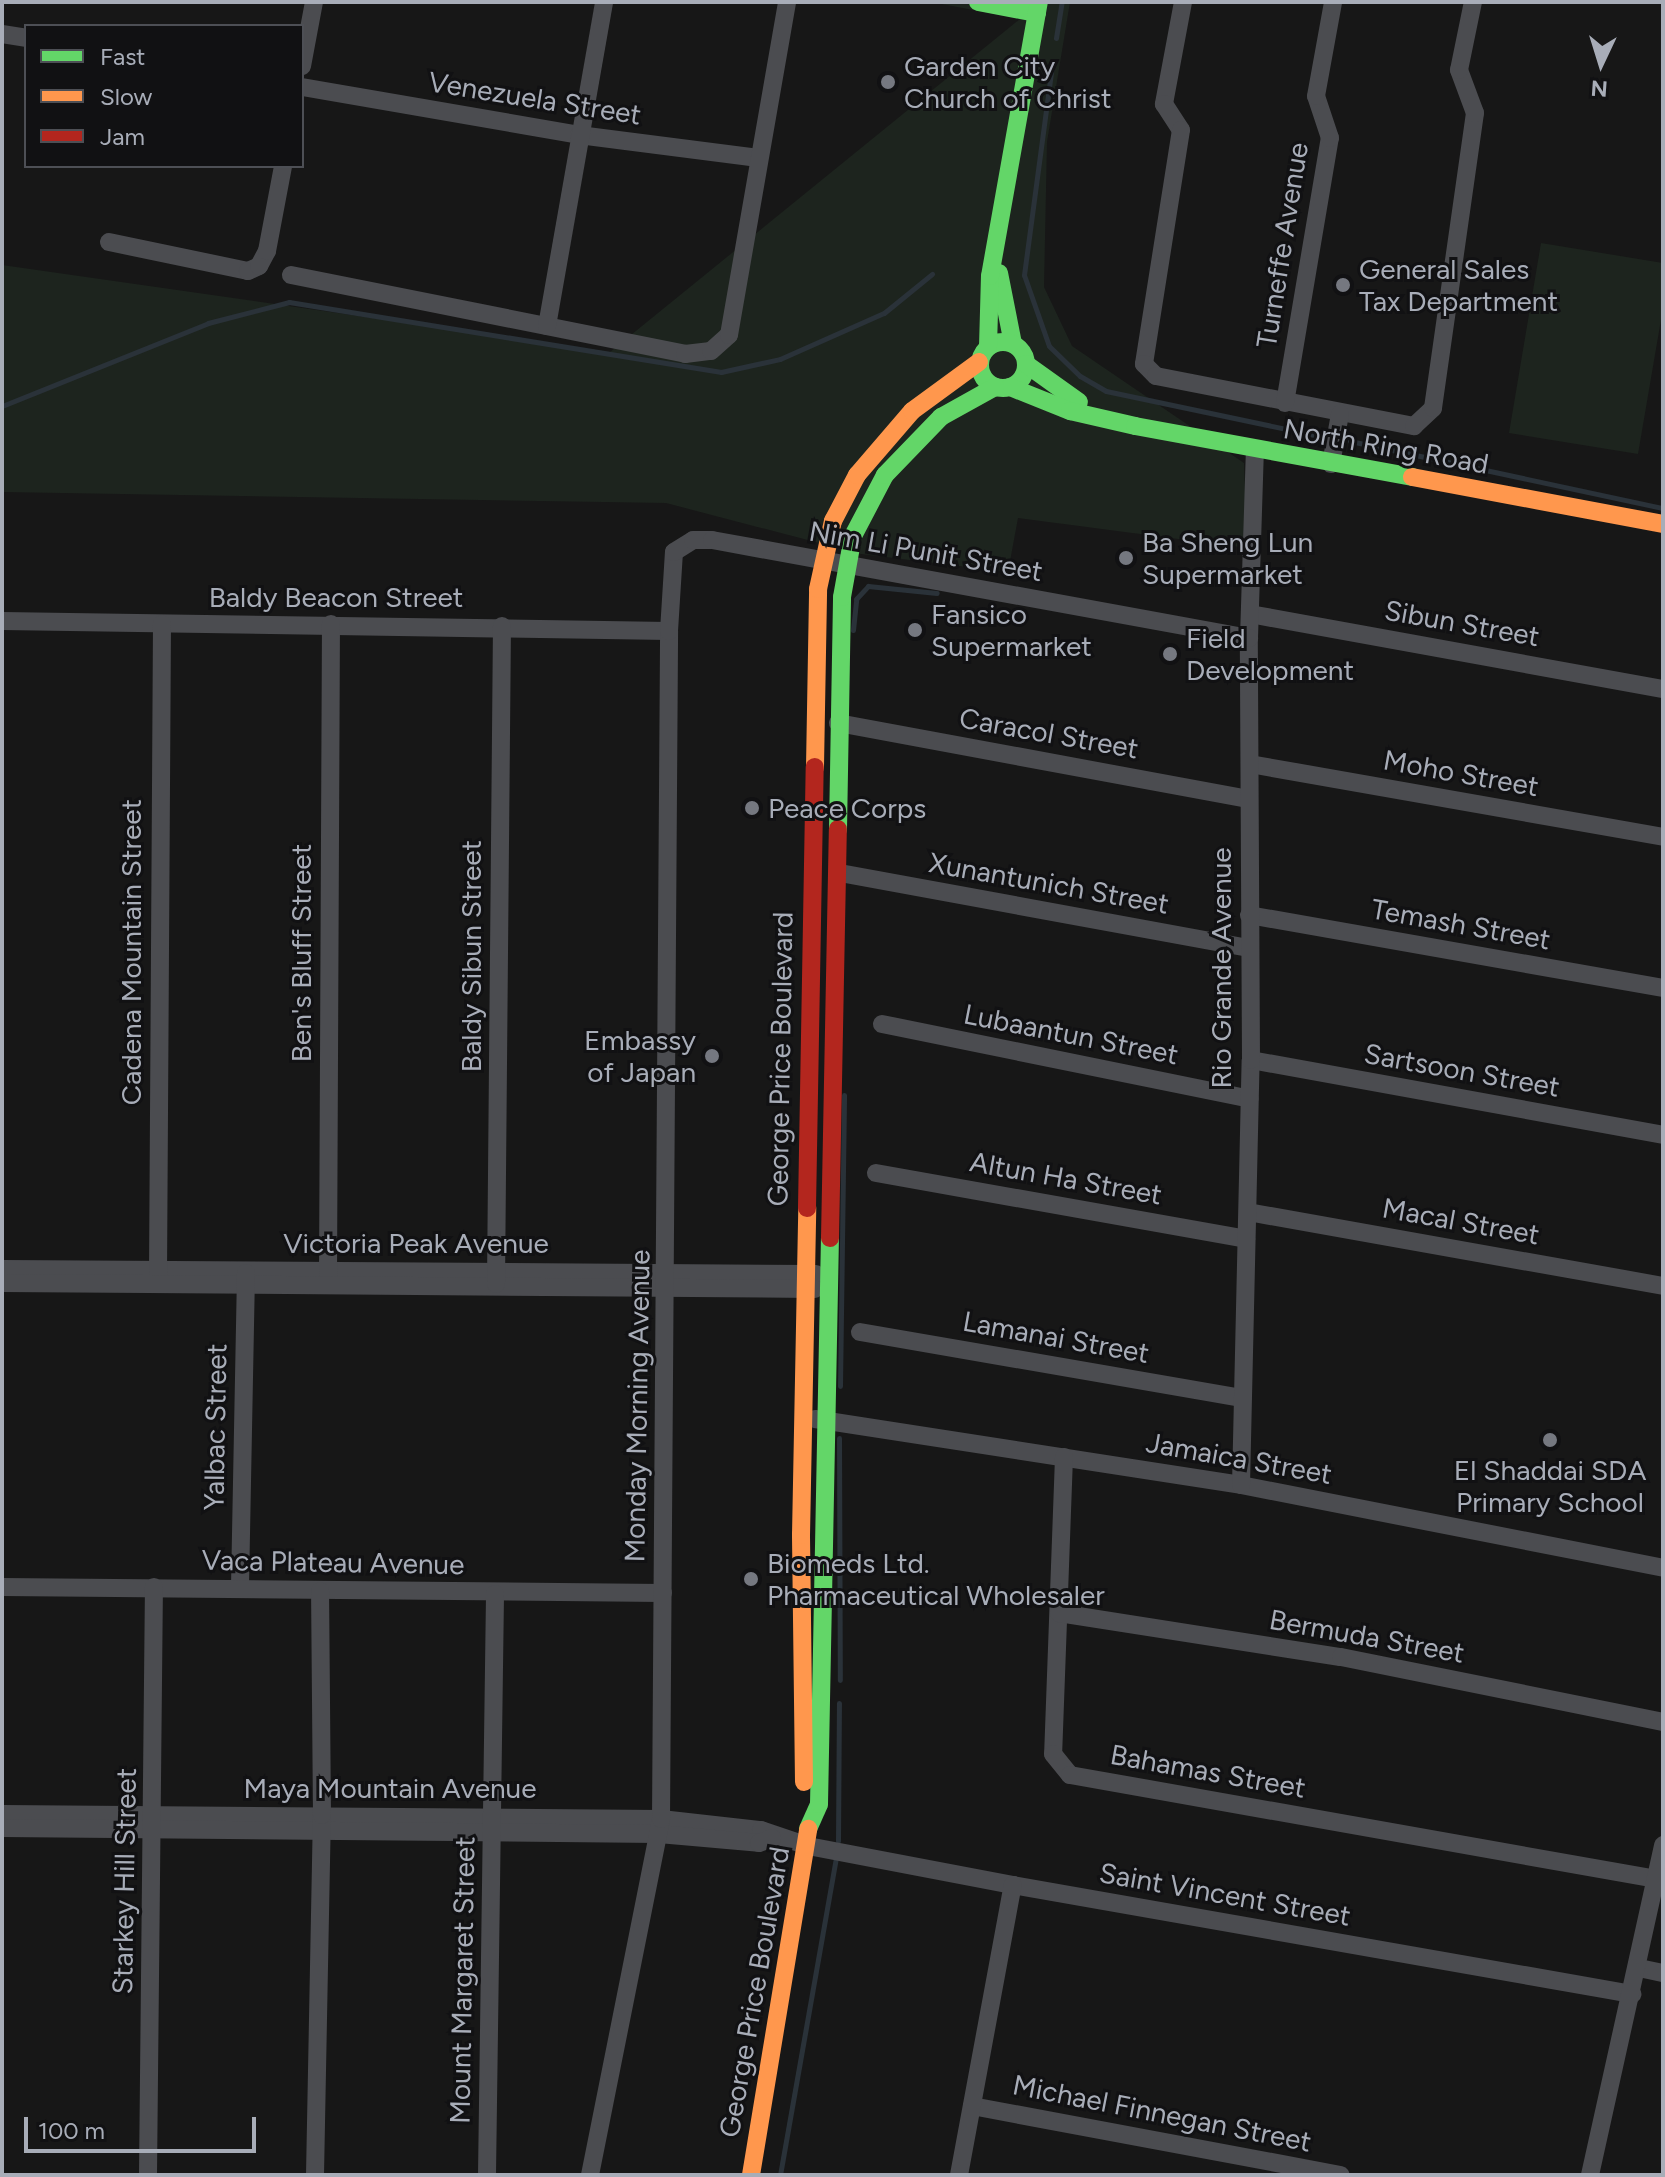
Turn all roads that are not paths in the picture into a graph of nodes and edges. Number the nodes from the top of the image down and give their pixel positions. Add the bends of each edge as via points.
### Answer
1 (314, 2) edge
2 (604, 2) edge
3 (787, 2) edge
4 (978, 2) edge
5 (1183, 2) edge
6 (1333, 2) edge
7 (1473, 2) edge
8 (1038, 8) edge
9 (2, 34) edge
10 (24, 38) edge
11 (304, 55) edge
12 (304, 87) edge
13 (579, 135) junction
14 (759, 158) junction
15 (283, 168) edge
16 (109, 242) dead end
17 (995, 255) junction
18 (291, 275) dead end
19 (547, 326) junction
20 (1013, 344) junction
21 (984, 354) junction
22 (1026, 364) junction
23 (1002, 387) junction
24 (1285, 403) junction
25 (1340, 414) junction
26 (1101, 416) junction
27 (880, 445) junction
28 (1255, 451) junction
29 (898, 459) junction
30 (1331, 464) junction
31 (1663, 524) edge
32 (822, 561) junction
33 (847, 565) junction
34 (1250, 614) junction
35 (2, 621) edge
36 (162, 624) junction
37 (331, 624) junction
38 (502, 626) junction
39 (669, 631) junction
40 (1249, 638) junction
41 (1663, 689) edge
42 (838, 723) junction
43 (1250, 764) junction
44 (1249, 799) junction
45 (1663, 837) edge
46 (840, 873) dead end
47 (1249, 915) junction
48 (1247, 948) junction
49 (809, 984) junction
50 (834, 984) junction
51 (1663, 988) edge
52 (882, 1024) dead end
53 (1251, 1060) junction
54 (1249, 1099) junction
55 (1663, 1135) edge
56 (876, 1173) dead end
57 (1248, 1212) junction
58 (1246, 1239) junction
59 (2, 1269) edge
60 (158, 1274) junction
61 (328, 1275) junction
62 (246, 1277) junction
63 (496, 1278) junction
64 (666, 1280) junction
65 (805, 1281) junction
66 (830, 1282) junction
67 (2, 1283) edge
68 (1663, 1286) edge
69 (860, 1332) dead end
70 (1242, 1398) junction
71 (803, 1419) junction
72 (827, 1419) junction
73 (1064, 1457) junction
74 (1241, 1485) junction
75 (1663, 1568) edge
76 (240, 1586) junction
77 (2, 1587) edge
78 (154, 1587) junction
79 (320, 1591) junction
80 (663, 1593) junction
81 (495, 1594) junction
82 (1059, 1613) junction
83 (1663, 1722) edge
84 (2, 1814) edge
85 (810, 1819) junction
86 (322, 1822) junction
87 (154, 1823) junction
88 (493, 1825) junction
89 (660, 1826) junction
90 (2, 1828) edge
91 (1663, 1845) edge
92 (808, 1846) junction
93 (1656, 1879) junction
94 (1013, 1885) junction
95 (1639, 1968) junction
96 (1663, 1973) edge
97 (1632, 1994) junction
98 (972, 2106) junction
99 (148, 2175) edge
100 (315, 2175) edge
101 (487, 2175) edge
102 (590, 2175) edge
103 (751, 2175) edge
104 (959, 2175) edge
105 (1341, 2175) edge
106 (1590, 2175) edge

1 - 11 street
2 - 13 street
3 - 14 street
4 - 8 main road
5 - 24 street via 1164,104 1181,130 1144,364 1156,376
6 - 24 street, Turneffe Avenue via 1316,96 1330,138
7 - 25 street via 1459,70 1475,113 1433,408 1414,426
8 - 17 main road
9 - 10 street
12 - 13 street, Venezuela Street
13 - 14 street, Venezuela Street
13 - 19 street
14 - 19 street via 729,335 711,351 685,354
15 - 16 street via 267,251 259,266 248,271
17 - 20 main road
17 - 21 main road
18 - 19 street
20 - 21 main road
20 - 22 main road
21 - 23 main road via 983,377
21 - 27 main road, George Price Boulevard via 931,395
22 - 23 main road via 1022,378
22 - 26 main road, North Ring Road
23 - 26 main road, North Ring Road
23 - 29 main road, George Price Boulevard via 941,417
24 - 25 street
25 - 30 street
26 - 28 main road, North Ring Road
27 - 29 main road
27 - 32 main road, George Price Boulevard via 842,499
28 - 30 main road, North Ring Road
28 - 34 street, Rio Grande Avenue
29 - 33 main road, George Price Boulevard via 861,516
30 - 31 main road, North Ring Road
32 - 33 street, Nim Li Punit Street
32 - 39 street, Nim Li Punit Street via 693,540 674,552 669,565
32 - 49 main road, George Price Boulevard
33 - 40 street, Nim Li Punit Street
33 - 42 main road, George Price Boulevard
34 - 40 street, Rio Grande Avenue
34 - 41 street, Sibun Street
35 - 36 street, Baldy Beacon Street
36 - 37 street, Baldy Beacon Street
36 - 60 street, Cadena Mountain Street
37 - 38 street, Baldy Beacon Street
37 - 61 street, Ben's Bluff Street
38 - 39 street, Baldy Beacon Street
38 - 63 street, Baldy Sibun Street
39 - 64 street, Monday Morning Avenue
40 - 43 street, Rio Grande Avenue
42 - 44 street, Caracol Street
42 - 50 main road, George Price Boulevard
43 - 44 street, Rio Grande Avenue
43 - 45 street, Moho Street
44 - 47 street, Rio Grande Avenue
46 - 48 street, Xunantunich Street
47 - 48 street, Rio Grande Avenue
47 - 51 street, Temash Street
48 - 53 street, Rio Grande Avenue
49 - 50 main road
49 - 65 main road, George Price Boulevard
50 - 66 main road, George Price Boulevard
52 - 54 street, Lubaantun Street
53 - 54 street, Rio Grande Avenue
53 - 55 street, Sartsoon Street
54 - 57 street, Rio Grande Avenue
56 - 58 street, Altun Ha Street
57 - 58 street, Rio Grande Avenue
57 - 68 street, Macal Street
58 - 70 street, Rio Grande Avenue
59 - 60 street, Victoria Peak Avenue
60 - 62 street, Victoria Peak Avenue
60 - 67 street
61 - 62 street, Victoria Peak Avenue
61 - 63 street, Victoria Peak Avenue
62 - 76 street, Yalbac Street
63 - 64 street, Victoria Peak Avenue
64 - 65 street, Victoria Peak Avenue
64 - 80 street, Monday Morning Avenue
65 - 66 street, Victoria Peak Avenue
65 - 71 main road, George Price Boulevard
66 - 72 main road, George Price Boulevard
69 - 70 street, Lamanai Street
70 - 74 street, Rio Grande Avenue
71 - 72 street, Jamaica Street
71 - 85 main road, George Price Boulevard via 804,1801
72 - 73 street, Jamaica Street
72 - 85 main road, George Price Boulevard via 819,1804
73 - 74 street, Jamaica Street
73 - 82 street, Bahamas Street
74 - 75 street, Jamaica Street
76 - 78 street, Vaca Plateau Avenue
76 - 79 street, Vaca Plateau Avenue
77 - 78 street, Vaca Plateau Avenue
78 - 87 street, Starkey Hill Street
79 - 81 street, Vaca Plateau Avenue
79 - 86 street
80 - 81 street, Vaca Plateau Avenue
80 - 89 street, Monday Morning Avenue
81 - 88 street, Mount Margaret Street
82 - 83 street, Bermuda Street via 1341,1657
82 - 93 street, Bahamas Street via 1053,1754 1070,1775
84 - 87 street, Maya Mountain Avenue
85 - 92 main road, George Price Boulevard
86 - 87 street, Maya Mountain Avenue
86 - 88 street, Maya Mountain Avenue
86 - 100 street
87 - 90 street, Maya Mountain Avenue
87 - 99 street, Starkey Hill Street
88 - 89 street, Maya Mountain Avenue
88 - 101 street, Mount Margaret Street
89 - 92 street, Maya Mountain Avenue via 761,1830
89 - 102 street, Monday Morning Avenue
91 - 93 street
92 - 94 street, Saint Vincent Street
92 - 103 main road, George Price Boulevard
93 - 95 street
94 - 97 street, Saint Vincent Street
94 - 98 street
95 - 96 street
95 - 97 street
97 - 106 street
98 - 104 street
98 - 105 street, Michael Finnegan Street

